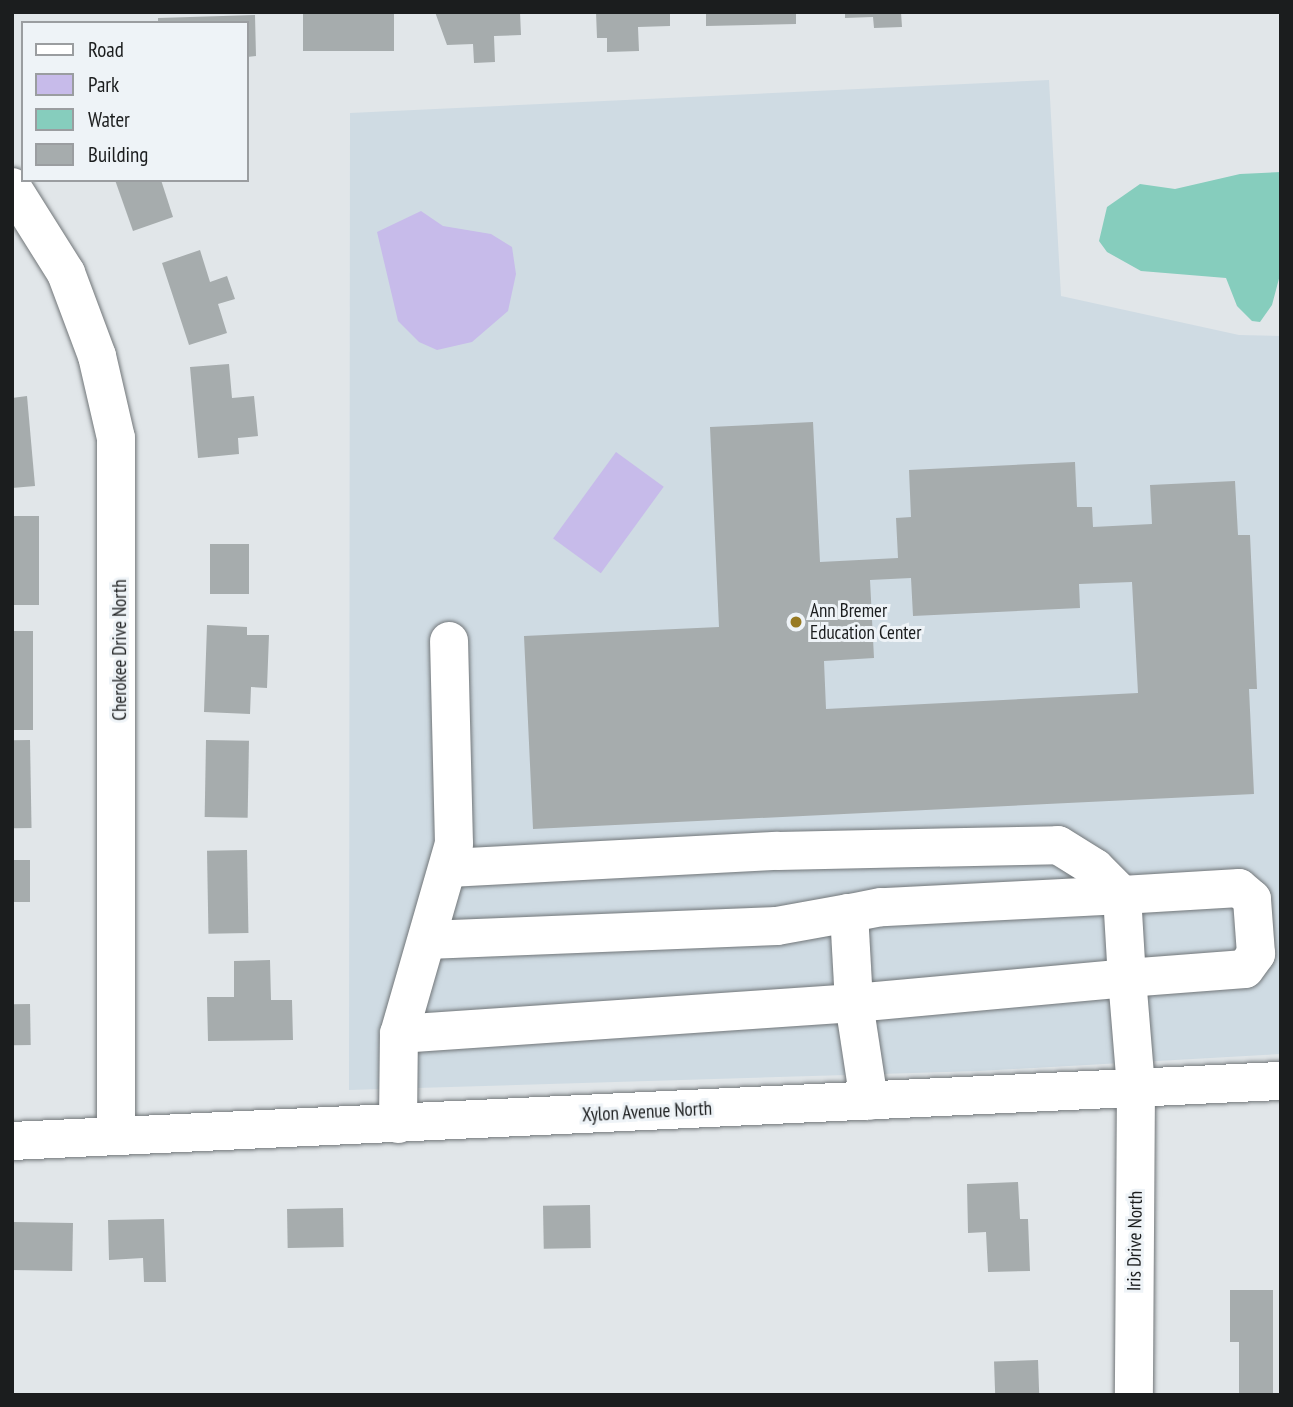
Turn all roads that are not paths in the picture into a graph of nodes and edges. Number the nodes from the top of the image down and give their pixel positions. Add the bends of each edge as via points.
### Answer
1 (12, 187) edge
2 (449, 641) dead end
3 (449, 868) junction
4 (1122, 895) junction
5 (849, 913) junction
6 (427, 940) junction
7 (1127, 978) junction
8 (853, 1003) junction
9 (399, 1034) junction
10 (1281, 1081) edge
11 (1136, 1088) junction
12 (869, 1101) junction
13 (398, 1124) junction
14 (116, 1136) junction
15 (12, 1141) edge
16 (1134, 1395) edge

1 - 14 street, Cherokee Drive North via 66,273 97,356 116,439
2 - 3 street via 454,845
3 - 4 street via 1037,842 1071,852
3 - 6 street
4 - 5 street
4 - 7 street, Iris Drive North
4 - 7 street via 1240,888 1252,899 1256,954 1245,970
5 - 6 street via 777,926
5 - 8 street
6 - 9 street
7 - 8 street
7 - 11 street, Iris Drive North
8 - 9 street
8 - 12 street
9 - 13 street
10 - 11 street, Xylon Avenue North
11 - 12 street, Xylon Avenue North
11 - 16 street, Iris Drive North
12 - 13 street, Xylon Avenue North
13 - 14 street, Xylon Avenue North
14 - 15 street, Xylon Avenue North

